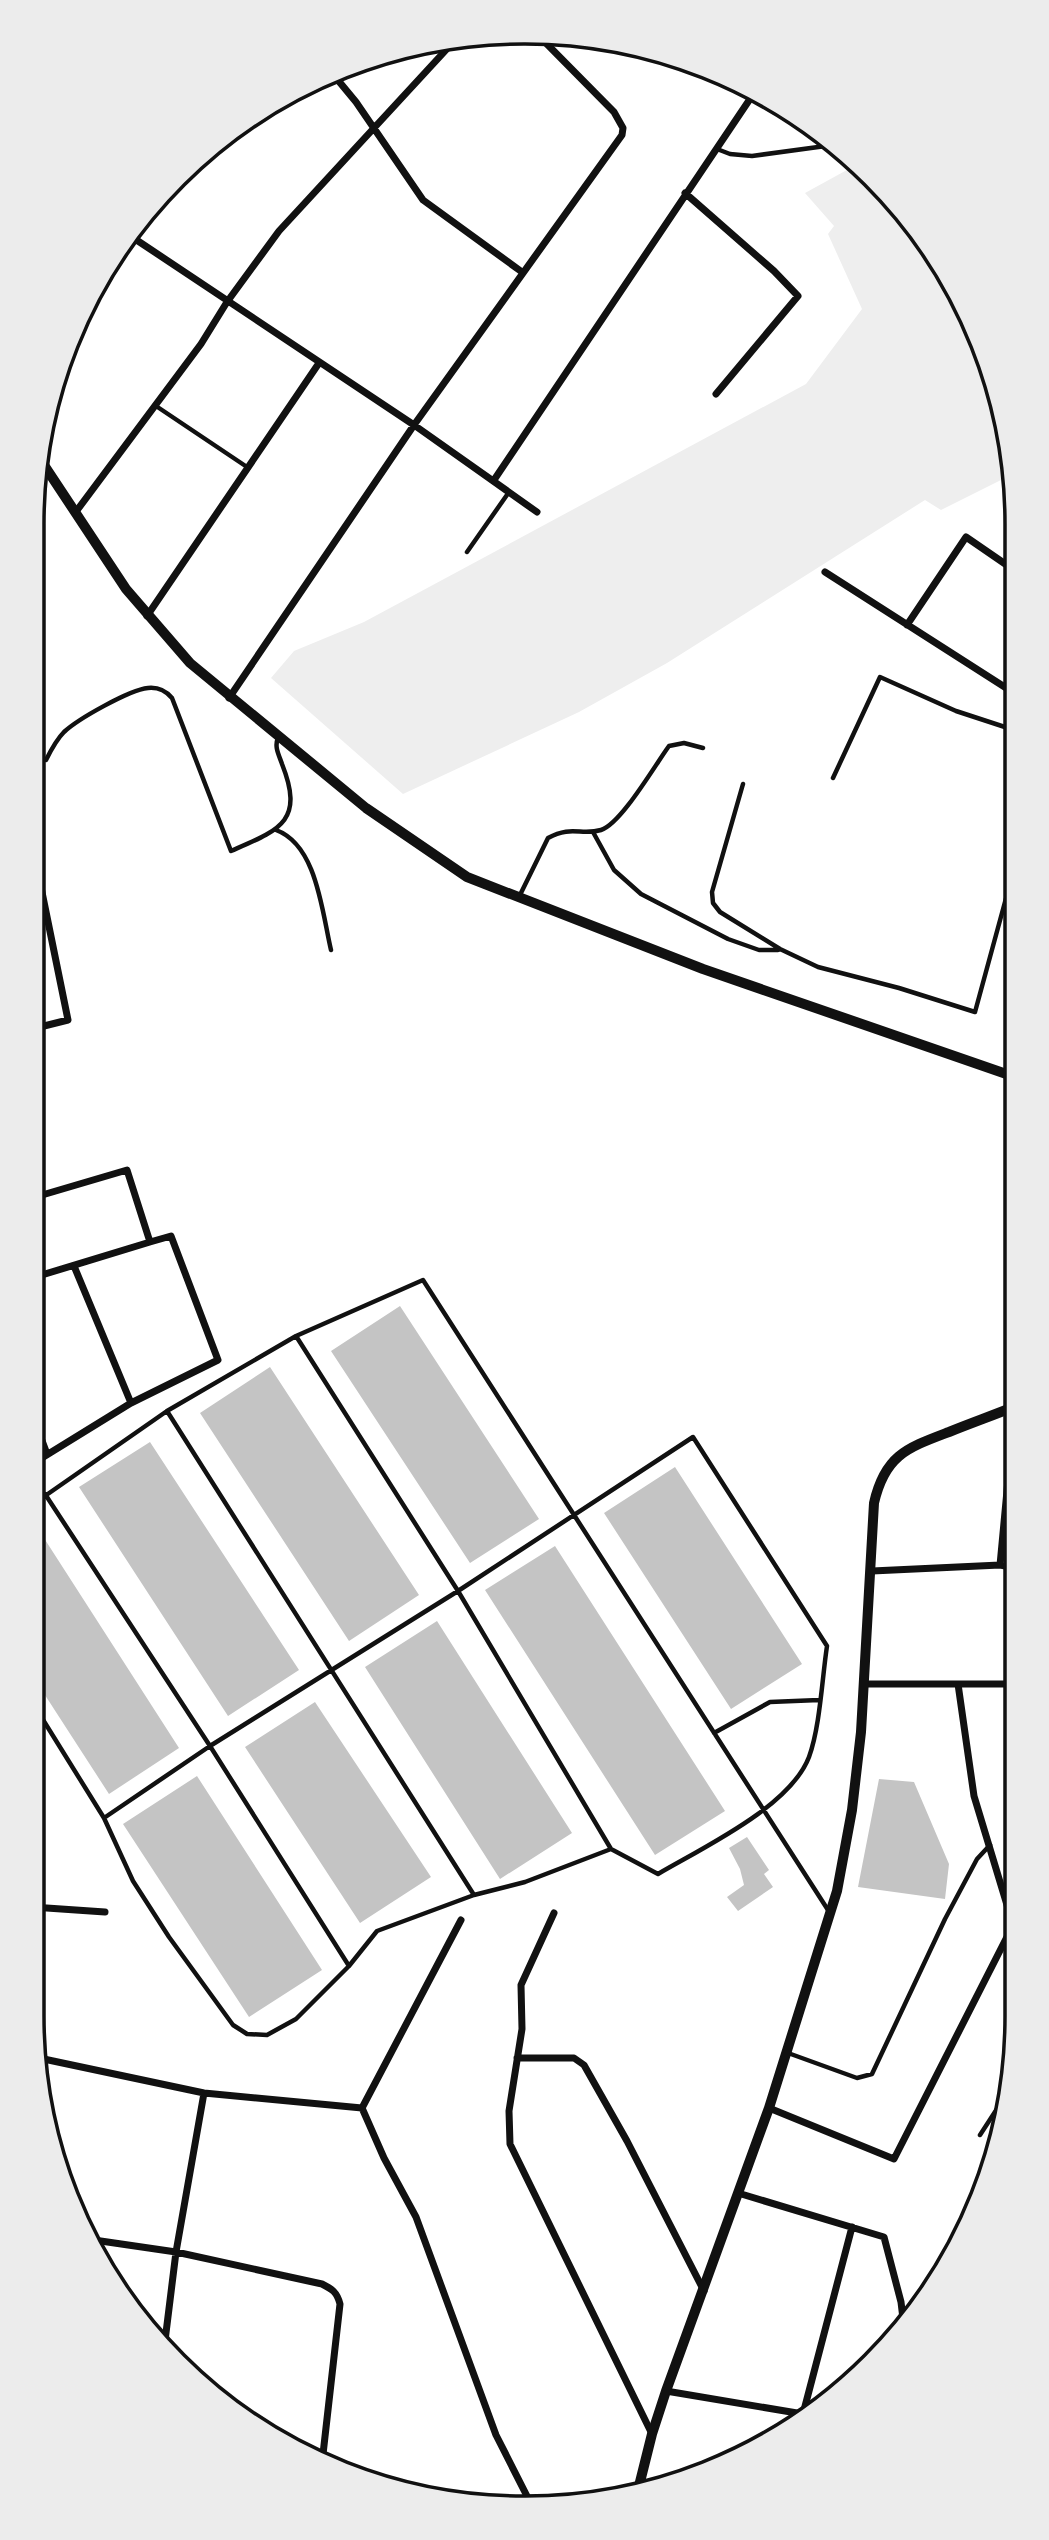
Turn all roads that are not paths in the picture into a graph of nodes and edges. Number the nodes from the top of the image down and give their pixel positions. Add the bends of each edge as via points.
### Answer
1 (548, 45) edge
2 (446, 51) edge
3 (338, 81) edge
4 (749, 100) edge
5 (375, 129) junction
6 (821, 146) edge
7 (716, 148) junction
8 (685, 193) junction
9 (137, 240) edge
10 (522, 272) junction
11 (227, 302) junction
12 (319, 363) junction
13 (716, 394) dead end
14 (155, 405) junction
15 (414, 425) junction
16 (248, 468) junction
17 (47, 470) edge
18 (494, 480) junction
19 (510, 491) junction
20 (537, 512) dead end
21 (75, 513) junction
22 (467, 552) dead end
23 (1005, 564) edge
24 (825, 572) dead end
25 (147, 616) junction
26 (907, 625) junction
27 (1005, 688) edge
28 (229, 698) junction
29 (1005, 727) edge
30 (278, 737) junction
31 (703, 748) dead end
32 (46, 760) dead end
33 (833, 778) dead end
34 (743, 784) dead end
35 (276, 830) junction
36 (593, 832) junction
37 (519, 898) junction
38 (44, 901) edge
39 (1005, 902) edge
40 (331, 950) dead end
41 (780, 950) junction
42 (44, 1026) edge
43 (1005, 1074) edge
44 (44, 1194) edge
45 (150, 1242) junction
46 (74, 1266) junction
47 (44, 1275) edge
48 (296, 1336) junction
49 (131, 1403) junction
50 (167, 1410) junction
51 (1005, 1410) edge
52 (44, 1446) edge
53 (47, 1454) junction
54 (44, 1456) edge
55 (44, 1494) joint
56 (1005, 1512) edge
57 (575, 1513) junction
58 (1000, 1565) junction
59 (1005, 1566) edge
60 (872, 1571) junction
61 (458, 1591) junction
62 (331, 1670) junction
63 (865, 1684) junction
64 (958, 1684) junction
65 (1005, 1684) edge
66 (819, 1700) junction
67 (44, 1721) edge
68 (714, 1733) junction
69 (210, 1746) junction
70 (763, 1811) junction
71 (104, 1818) junction
72 (990, 1845) junction
73 (611, 1849) junction
74 (474, 1895) junction
75 (1005, 1901) edge
76 (44, 1908) edge
77 (104, 1912) dead end
78 (554, 1913) dead end
79 (831, 1913) junction
80 (461, 1920) dead end
81 (1005, 1941) edge
82 (349, 1966) junction
83 (787, 2053) junction
84 (517, 2057) junction
85 (46, 2060) edge
86 (204, 2093) junction
87 (362, 2108) junction
88 (769, 2108) junction
89 (995, 2112) edge
90 (981, 2135) dead end
91 (738, 2193) junction
92 (852, 2227) junction
93 (100, 2241) edge
94 (176, 2252) junction
95 (704, 2291) junction
96 (902, 2312) edge
97 (166, 2335) edge
98 (666, 2391) junction
99 (809, 2403) edge
100 (795, 2413) edge
101 (652, 2434) junction
102 (323, 2452) edge
103 (641, 2482) edge
104 (527, 2496) edge

1 - 10 street via 614,112 623,128
2 - 5 street
3 - 5 street
4 - 7 street
5 - 10 street via 423,200
5 - 11 street via 279,231
6 - 7 lane via 741,156
7 - 8 street
8 - 13 street via 798,296
8 - 18 street
9 - 11 street
10 - 15 street
11 - 12 street
11 - 14 street
12 - 15 street
12 - 16 street
14 - 16 lane
14 - 21 street
15 - 18 street
15 - 28 street
16 - 25 street
17 - 21 street
18 - 19 street
19 - 20 street
19 - 22 lane
21 - 25 street
23 - 26 street via 966,537
24 - 26 street
25 - 28 street
26 - 27 street
28 - 30 street
29 - 33 lane via 880,677
30 - 35 lane via 276,748 292,798 287,816
30 - 37 street via 366,808 467,877
31 - 36 lane via 684,743 668,746 620,816 607,828
32 - 35 lane via 59,738 76,723 144,688 157,688 172,698 231,851
34 - 41 lane via 712,898 720,912
35 - 40 lane via 295,839 304,852
36 - 37 lane via 565,831 548,838
36 - 41 lane via 614,870 641,894 728,939 759,950
37 - 43 street via 703,969
38 - 42 street via 68,1020
39 - 41 lane via 975,1012 818,967
44 - 45 street via 127,1170
45 - 46 street
45 - 49 street via 171,1236 218,1360
46 - 47 street
46 - 49 street
48 - 50 lane
48 - 57 lane via 423,1280
48 - 61 lane
49 - 53 street
50 - 55 lane
50 - 62 lane
51 - 60 street via 911,1446 895,1459 881,1478 874,1503
52 - 53 street
53 - 54 street
55 - 69 lane
56 - 58 street
57 - 61 lane
57 - 66 lane via 693,1437 827,1646
57 - 68 lane
58 - 59 street
58 - 60 street
60 - 63 street
61 - 62 lane
61 - 73 lane
62 - 69 lane
62 - 74 lane
63 - 64 street
63 - 79 street via 852,1810
64 - 65 street
64 - 72 street via 974,1797
66 - 68 lane via 770,1702
66 - 70 lane via 808,1759
67 - 71 lane
68 - 70 lane
69 - 71 lane
69 - 82 lane
70 - 73 lane via 658,1874
70 - 79 lane
71 - 82 lane via 133,1881 169,1937 233,2025 247,2034 267,2035 296,2019
72 - 75 street
72 - 83 lane via 977,1859 945,1919 872,2074 857,2078
73 - 74 lane via 525,1882
74 - 82 lane via 377,1931
76 - 77 street
78 - 84 street via 521,1985
79 - 83 street
80 - 87 street
81 - 88 street via 894,2159
83 - 88 street
84 - 95 street via 574,2057 584,2065
84 - 101 street via 509,2110 510,2144
85 - 86 street
86 - 87 street
86 - 94 street
87 - 104 street via 416,2217 496,2435
88 - 91 street
89 - 90 lane
91 - 92 street
91 - 95 street
92 - 96 street via 884,2238
92 - 99 street
93 - 94 street
94 - 97 street
94 - 102 street via 322,2284 338,2295
95 - 98 street
98 - 100 street
98 - 101 street
101 - 103 street

